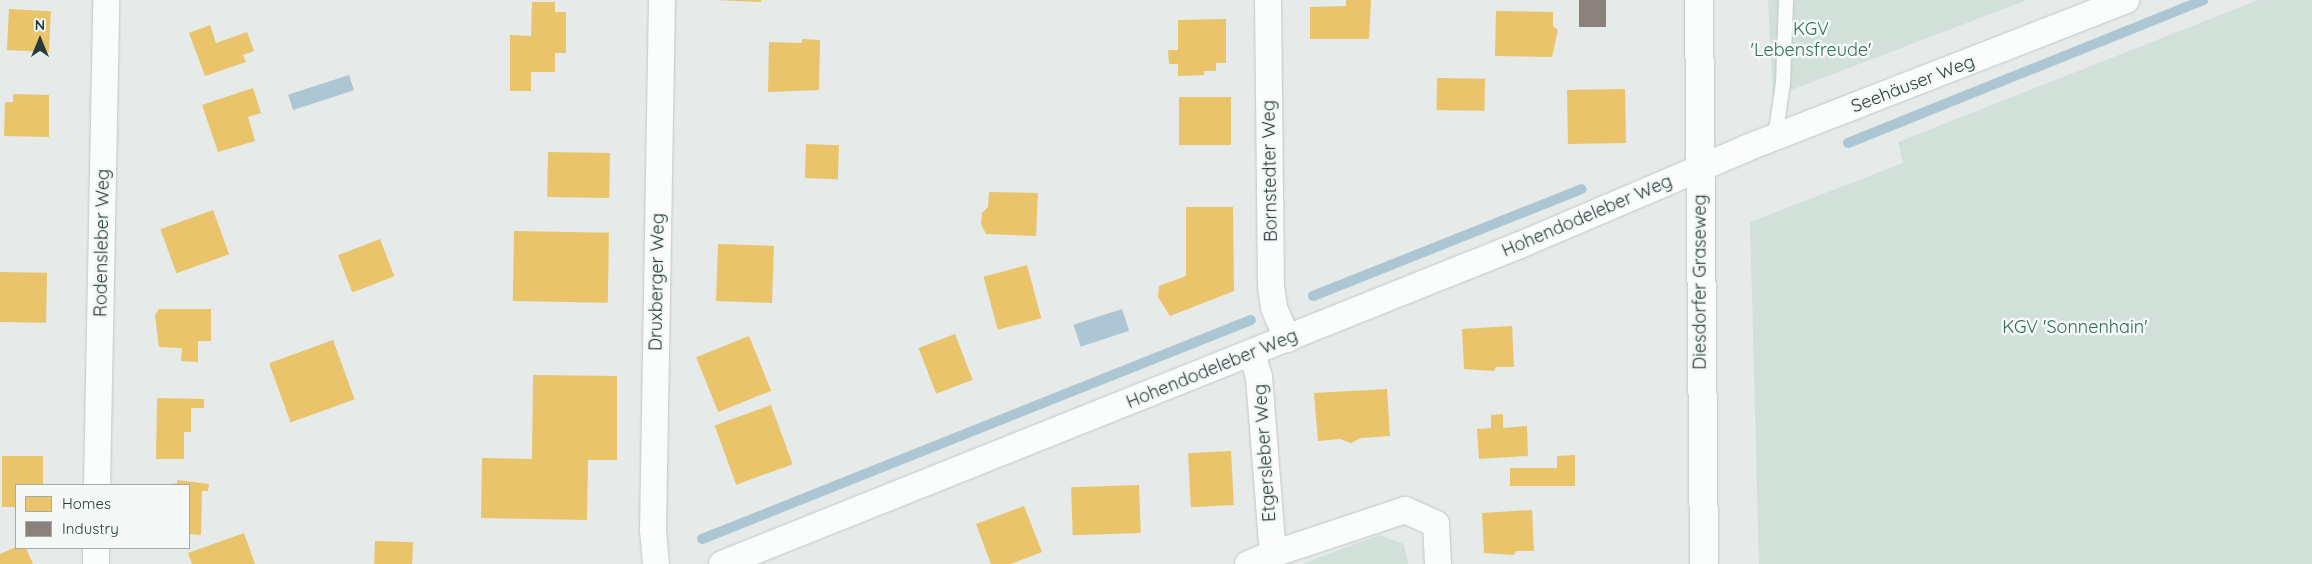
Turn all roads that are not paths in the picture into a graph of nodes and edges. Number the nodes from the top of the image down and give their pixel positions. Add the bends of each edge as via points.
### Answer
1 (106, 0) edge
2 (662, 0) edge
3 (1268, 0) edge
4 (1698, 0) edge
5 (1786, 0) edge
6 (2126, 0) edge
7 (1775, 138) junction
8 (1700, 169) junction
9 (1287, 338) junction
10 (1252, 353) junction
11 (97, 484) edge
12 (96, 549) edge
13 (1273, 554) junction
14 (96, 564) edge
15 (656, 564) edge
16 (722, 564) edge
17 (1248, 564) edge
18 (1438, 564) edge
19 (1704, 564) edge

1 - 11 street, Rodensleber Weg
2 - 15 street, Druxberger Weg via 653,530
3 - 9 street, Bornstedter Weg via 1271,286 1274,308
4 - 8 main road, Diesdorfer Graseweg
5 - 7 lane via 1783,83
6 - 7 street, Seehäuser Weg
7 - 8 street, Seehäuser Weg
8 - 9 street, Hohendodeleber Weg
8 - 19 main road, Diesdorfer Graseweg
9 - 10 street, Hohendodeleber Weg
10 - 13 street, Etgersleber Weg via 1259,377
10 - 16 street, Hohendodeleber Weg
12 - 14 street
13 - 17 street
13 - 18 street via 1405,510 1436,524

